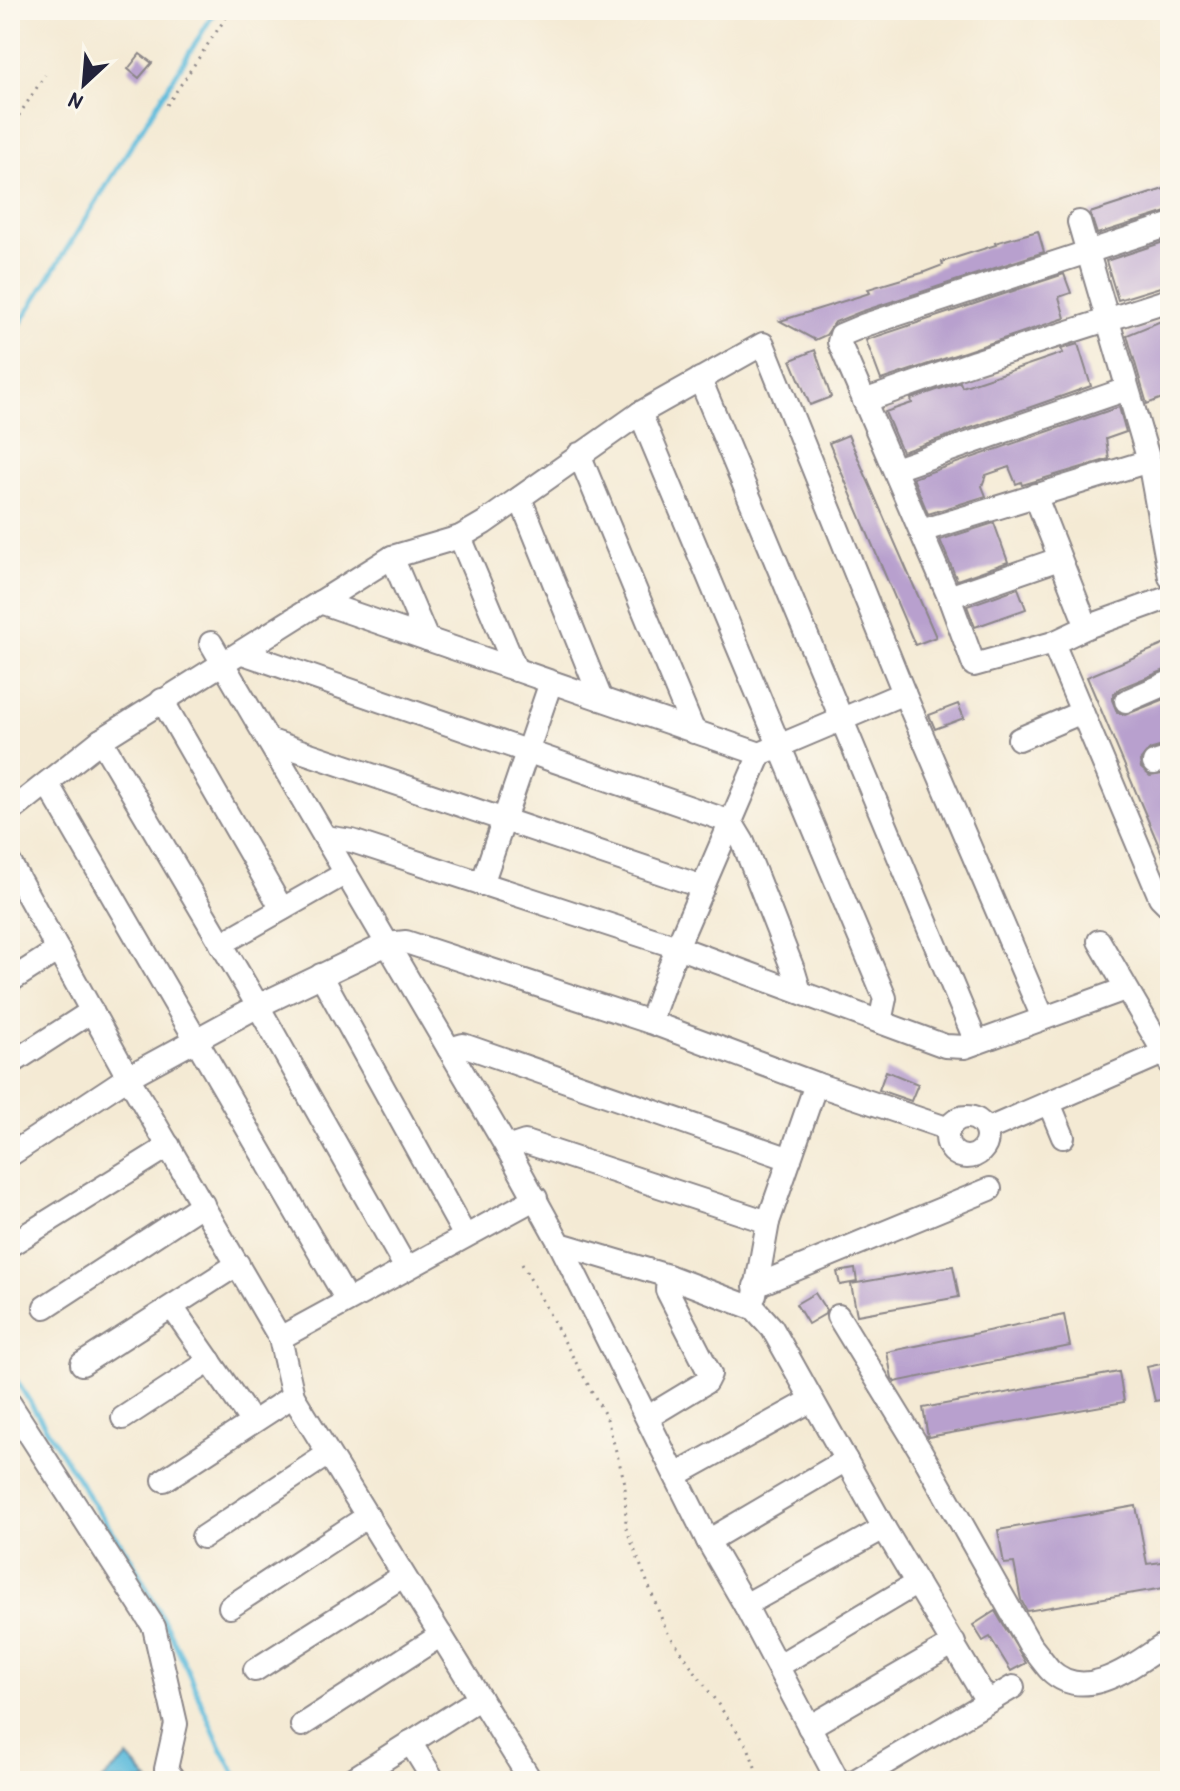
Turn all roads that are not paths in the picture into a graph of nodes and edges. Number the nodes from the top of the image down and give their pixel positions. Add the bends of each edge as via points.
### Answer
1 (1079, 222) dead end
2 (1170, 225) edge
3 (1089, 252) junction
4 (1170, 301) edge
5 (1107, 321) junction
6 (700, 379) junction
7 (1127, 389) junction
8 (864, 401) junction
9 (640, 413) junction
10 (579, 454) junction
11 (1149, 461) junction
12 (895, 469) junction
13 (1035, 495) junction
14 (520, 498) junction
15 (921, 531) junction
16 (460, 537) junction
17 (392, 557) junction
18 (1059, 559) junction
19 (1170, 577) edge
20 (949, 597) junction
21 (1170, 597) edge
22 (320, 602) junction
23 (1087, 627) junction
24 (427, 639) junction
25 (211, 643) dead end
26 (1053, 643) junction
27 (233, 659) junction
28 (516, 670) junction
29 (551, 682) junction
30 (1170, 682) edge
31 (904, 693) junction
32 (601, 699) junction
33 (162, 700) junction
34 (1126, 701) dead end
35 (1082, 712) junction
36 (842, 718) junction
37 (694, 732) junction
38 (1019, 739) dead end
39 (101, 740) junction
40 (268, 740) junction
41 (769, 750) junction
42 (527, 751) junction
43 (47, 783) junction
44 (10, 812) edge
45 (504, 820) junction
46 (731, 822) junction
47 (325, 837) junction
48 (10, 863) edge
49 (346, 873) junction
50 (482, 884) junction
51 (703, 887) junction
52 (16, 890) edge
53 (1170, 907) edge
54 (282, 909) junction
55 (1099, 941) dead end
56 (221, 944) junction
57 (387, 944) junction
58 (677, 947) junction
59 (58, 950) junction
60 (321, 975) junction
61 (10, 981) edge
62 (1125, 989) junction
63 (800, 992) junction
64 (258, 1006) junction
65 (92, 1011) junction
66 (1043, 1018) junction
67 (650, 1022) junction
68 (880, 1022) junction
69 (196, 1040) junction
70 (976, 1042) junction
71 (449, 1049) junction
72 (1168, 1056) edge
73 (10, 1064) edge
74 (128, 1077) junction
75 (816, 1084) junction
76 (1049, 1103) junction
77 (949, 1129) junction
78 (986, 1130) junction
79 (1063, 1137) dead end
80 (169, 1146) junction
81 (507, 1148) junction
82 (10, 1155) edge
83 (790, 1159) junction
84 (981, 1172) junction
85 (536, 1198) junction
86 (203, 1204) junction
87 (768, 1222) junction
88 (465, 1236) junction
89 (560, 1244) junction
90 (10, 1245) edge
91 (238, 1264) junction
92 (406, 1268) junction
93 (668, 1276) junction
94 (755, 1298) junction
95 (347, 1300) junction
96 (45, 1307) dead end
97 (172, 1307) junction
98 (838, 1316) dead end
99 (280, 1338) junction
100 (210, 1361) junction
101 (82, 1364) dead end
102 (293, 1396) junction
103 (812, 1400) junction
104 (10, 1404) edge
105 (648, 1417) junction
106 (123, 1418) dead end
107 (252, 1422) junction
108 (328, 1454) junction
109 (846, 1460) junction
110 (676, 1475) junction
111 (164, 1480) dead end
112 (368, 1516) junction
113 (884, 1528) junction
114 (203, 1537) dead end
115 (708, 1541) junction
116 (403, 1576) junction
117 (917, 1583) junction
118 (745, 1605) junction
119 (230, 1607) dead end
120 (441, 1635) junction
121 (1170, 1641) edge
122 (954, 1643) junction
123 (778, 1666) junction
124 (255, 1670) dead end
125 (1013, 1687) dead end
126 (480, 1698) junction
127 (987, 1701) junction
128 (302, 1725) dead end
129 (809, 1727) junction
130 (410, 1742) junction
131 (175, 1781) edge
132 (350, 1781) edge
133 (434, 1781) edge
134 (531, 1781) edge
135 (838, 1781) edge
136 (855, 1781) edge

1 - 3 street
2 - 3 street
3 - 5 street
3 - 8 street via 841,335 839,342
4 - 5 street
5 - 7 street
5 - 8 street
6 - 9 street
6 - 31 street via 763,344
6 - 36 street
7 - 11 street
7 - 12 street
8 - 12 street
9 - 10 street
9 - 41 street
10 - 14 street
10 - 37 street
11 - 13 street
11 - 19 street
12 - 15 street
13 - 15 street
13 - 18 street
14 - 16 street
14 - 32 street
15 - 20 street
16 - 17 street
16 - 28 street
17 - 22 street
17 - 24 street
18 - 20 street
18 - 23 street
20 - 26 street via 974,665
21 - 23 street
22 - 24 street
22 - 27 street
23 - 26 street
24 - 28 street
25 - 27 street
26 - 35 street
27 - 33 street
27 - 40 street
27 - 42 street
28 - 29 street
29 - 32 street
29 - 42 street
30 - 34 street
31 - 36 street
31 - 66 street
32 - 37 street
33 - 39 street
33 - 54 street
35 - 38 street
35 - 53 street via 1160,897
36 - 41 street
36 - 70 street
37 - 41 street
39 - 43 street
39 - 56 street
40 - 45 street
40 - 47 street
41 - 46 street
41 - 68 street via 885,998
42 - 45 street
42 - 46 street
43 - 44 street
43 - 69 street
45 - 50 street
45 - 51 street
46 - 51 street
46 - 63 street
47 - 49 street
47 - 50 street
48 - 52 street
49 - 54 street
49 - 57 street
50 - 58 street
51 - 58 street
52 - 59 street
54 - 56 street
55 - 62 street
56 - 64 street
57 - 60 street
57 - 67 street via 406,942
57 - 71 street
58 - 63 street
58 - 67 street
59 - 61 street
59 - 65 street
60 - 64 street
60 - 88 street
62 - 66 street
62 - 72 street
63 - 68 street
64 - 69 street
64 - 92 street
65 - 73 street
65 - 74 street
66 - 70 street
67 - 75 street
68 - 70 street via 945,1046
69 - 74 street
69 - 95 street
71 - 81 street
71 - 83 street via 463,1045
72 - 76 street
74 - 80 street
74 - 82 street
75 - 77 street
75 - 83 street
76 - 78 street
76 - 79 street
77 - 78 street via 958,1119 971,1117
77 - 84 street via 951,1148
78 - 84 street via 987,1143 979,1153
80 - 86 street
80 - 90 street
81 - 85 street
81 - 87 street via 525,1142
83 - 87 street
84 - 94 street
85 - 88 street
85 - 89 street
86 - 91 street
86 - 96 street
87 - 94 street
88 - 92 street
89 - 93 street
89 - 105 street
91 - 97 street
91 - 99 street
92 - 95 street
93 - 94 street
93 - 105 street via 667,1290 710,1374 706,1382
94 - 103 street
95 - 99 street
97 - 100 street
97 - 101 street
98 - 121 street via 1030,1645 1052,1672 1091,1684 1111,1678
99 - 102 street
100 - 106 street
100 - 107 street
102 - 107 street
102 - 108 street
103 - 109 street
103 - 110 street
104 - 131 street via 154,1627 176,1724 166,1769
105 - 110 street
107 - 111 street
108 - 112 street
108 - 114 street
109 - 113 street
109 - 115 street
110 - 115 street
112 - 116 street
112 - 119 street
113 - 117 street
113 - 118 street
115 - 118 street
116 - 120 street
116 - 124 street
117 - 122 street
117 - 123 street
118 - 123 street
120 - 126 street
120 - 128 street
122 - 127 street
122 - 129 street
123 - 129 street
125 - 127 street
126 - 130 street
126 - 134 street
127 - 136 street
129 - 135 street
130 - 132 street
130 - 133 street

